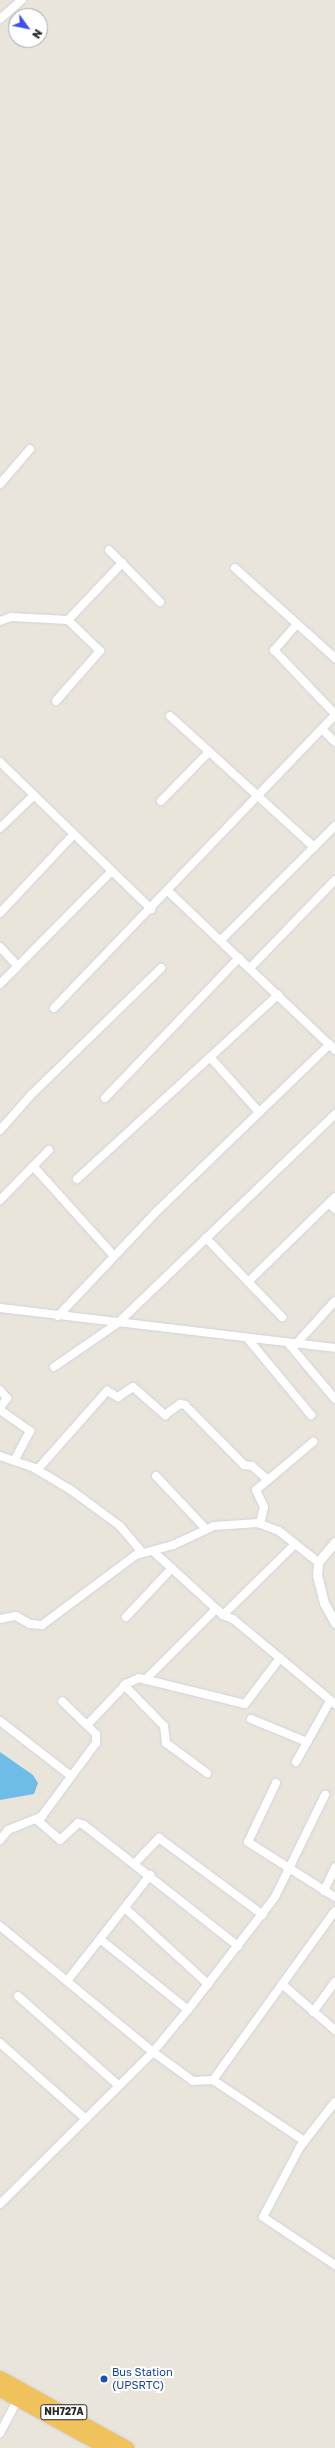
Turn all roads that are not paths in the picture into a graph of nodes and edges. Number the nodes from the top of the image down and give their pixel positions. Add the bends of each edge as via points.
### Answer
1 (22, 0) edge
2 (0, 19) edge
3 (30, 449) dead end
4 (0, 484) edge
5 (109, 550) dead end
6 (122, 564) junction
7 (236, 568) dead end
8 (160, 602) dead end
9 (68, 620) junction
10 (0, 621) edge
11 (297, 624) junction
12 (335, 658) edge
13 (56, 701) dead end
14 (335, 714) edge
15 (170, 716) dead end
16 (322, 729) junction
17 (335, 742) edge
18 (209, 752) junction
19 (0, 762) edge
20 (34, 795) junction
21 (257, 795) junction
22 (162, 800) dead end
23 (335, 826) edge
24 (0, 828) edge
25 (74, 834) junction
26 (314, 847) junction
27 (112, 871) junction
28 (335, 880) edge
29 (168, 891) junction
30 (151, 909) junction
31 (0, 913) edge
32 (221, 940) junction
33 (0, 947) edge
34 (239, 958) junction
35 (18, 966) junction
36 (161, 968) dead end
37 (250, 968) junction
38 (0, 984) edge
39 (278, 995) junction
40 (54, 1008) dead end
41 (333, 1047) edge
42 (210, 1057) junction
43 (105, 1098) dead end
44 (259, 1112) junction
45 (335, 1114) edge
46 (0, 1130) edge
47 (49, 1150) dead end
48 (33, 1166) junction
49 (77, 1179) dead end
50 (0, 1200) edge
51 (333, 1203) edge
52 (206, 1238) junction
53 (114, 1256) junction
54 (248, 1281) junction
55 (335, 1301) edge
56 (0, 1308) edge
57 (58, 1316) junction
58 (282, 1316) dead end
59 (118, 1323) junction
60 (248, 1339) junction
61 (292, 1344) junction
62 (335, 1348) edge
63 (54, 1367) dead end
64 (0, 1390) edge
65 (335, 1399) edge
66 (0, 1409) edge
67 (311, 1415) dead end
68 (313, 1442) dead end
69 (0, 1456) edge
70 (14, 1461) junction
71 (38, 1470) junction
72 (156, 1476) dead end
73 (268, 1480) junction
74 (260, 1524) junction
75 (206, 1529) junction
76 (335, 1542) edge
77 (294, 1545) junction
78 (154, 1552) junction
79 (143, 1553) junction
80 (318, 1562) junction
81 (172, 1568) junction
82 (219, 1612) junction
83 (126, 1617) dead end
84 (0, 1619) edge
85 (335, 1623) edge
86 (280, 1658) junction
87 (145, 1680) junction
88 (124, 1685) junction
89 (62, 1701) dead end
90 (332, 1702) edge
91 (250, 1719) dead end
92 (0, 1721) edge
93 (87, 1725) junction
94 (307, 1742) junction
95 (296, 1762) dead end
96 (208, 1773) dead end
97 (71, 1776) junction
98 (276, 1783) dead end
99 (325, 1795) dead end
100 (36, 1819) junction
101 (0, 1840) edge
102 (135, 1864) junction
103 (335, 1867) edge
104 (291, 1870) junction
105 (150, 1875) junction
106 (324, 1891) junction
107 (335, 1897) edge
108 (125, 1908) junction
109 (335, 1911) edge
110 (263, 1915) junction
111 (0, 1926) edge
112 (100, 1939) junction
113 (238, 1946) junction
114 (67, 1981) junction
115 (335, 1982) edge
116 (208, 1984) junction
117 (282, 1984) junction
118 (18, 1996) dead end
119 (188, 2010) junction
120 (313, 2012) junction
121 (334, 2026) edge
122 (0, 2043) edge
123 (153, 2052) junction
124 (213, 2080) junction
125 (119, 2086) junction
126 (335, 2102) edge
127 (86, 2119) junction
128 (304, 2141) junction
129 (0, 2204) edge
130 (335, 2265) edge
131 (0, 2377) edge
132 (0, 2390) edge
133 (18, 2399) junction
134 (0, 2433) edge
135 (106, 2448) edge
136 (128, 2448) edge

1 - 2 street
3 - 4 street
5 - 6 street
6 - 8 street
6 - 9 street
7 - 11 street
9 - 10 street via 11,617
9 - 13 street via 100,651
11 - 12 street
11 - 14 street via 274,650
14 - 16 street
15 - 18 street
16 - 17 street
16 - 21 street
18 - 21 street
18 - 22 street
19 - 20 street
20 - 24 street
20 - 25 street
21 - 26 street
21 - 29 street
23 - 26 street
25 - 27 street
25 - 31 street
26 - 32 street
27 - 30 street
27 - 35 street
28 - 37 street
29 - 30 street
29 - 32 street
30 - 40 street
32 - 34 street
33 - 35 street
34 - 37 street
34 - 43 street
35 - 38 street
36 - 46 street via 31,1095
37 - 39 street
39 - 41 street
39 - 42 street
41 - 44 street
42 - 44 street
42 - 49 street
44 - 53 street
45 - 52 street
47 - 48 street
48 - 50 street
48 - 53 street
51 - 54 street
52 - 54 street
52 - 59 street
53 - 57 street
54 - 58 street
55 - 61 street
56 - 57 street
57 - 59 street
59 - 60 street
59 - 63 street
60 - 61 street
60 - 67 street
61 - 62 street
61 - 65 street
64 - 66 street via 7,1398
66 - 70 street via 30,1431
68 - 73 street
69 - 70 street
70 - 71 street
71 - 73 street via 107,1391 118,1397 133,1387 162,1414 185,1405 244,1464 252,1466
71 - 79 street via 120,1526
72 - 75 street
73 - 74 street via 256,1490 264,1507
74 - 75 street via 214,1526
74 - 77 street via 279,1531
75 - 78 street
76 - 80 street
77 - 80 street
77 - 82 street
78 - 79 street
78 - 81 street
79 - 84 street via 89,1587 42,1625 30,1624 16,1616
80 - 85 street via 318,1586
81 - 82 street
81 - 83 street
82 - 86 street via 233,1619
82 - 87 street
86 - 87 street via 245,1704
86 - 90 street
87 - 88 street via 131,1680
88 - 93 street
88 - 96 street via 164,1726 166,1742
89 - 93 street
90 - 94 street
91 - 94 street
92 - 97 street
93 - 97 street via 96,1734 96,1743
94 - 95 street
97 - 100 street
98 - 104 street via 248,1842
99 - 104 street
100 - 101 street via 8,1830
100 - 102 street via 60,1840 81,1823
102 - 105 street
102 - 110 street via 159,1838
103 - 106 street
104 - 106 street
104 - 110 street
105 - 108 street
105 - 113 street
106 - 107 street
108 - 112 street
108 - 116 street
109 - 117 street
110 - 113 street
111 - 114 street
112 - 114 street
112 - 119 street
113 - 116 street
114 - 123 street
115 - 120 street
116 - 119 street
117 - 120 street
117 - 124 street
118 - 125 street
119 - 123 street
120 - 121 street
122 - 127 street
123 - 124 street via 193,2081
123 - 125 street
124 - 128 street
125 - 127 street
126 - 128 street
127 - 129 street
128 - 130 street via 263,2217
131 - 136 highway, NH727A
132 - 133 highway, NH727A
133 - 134 street
133 - 135 highway, NH727A

